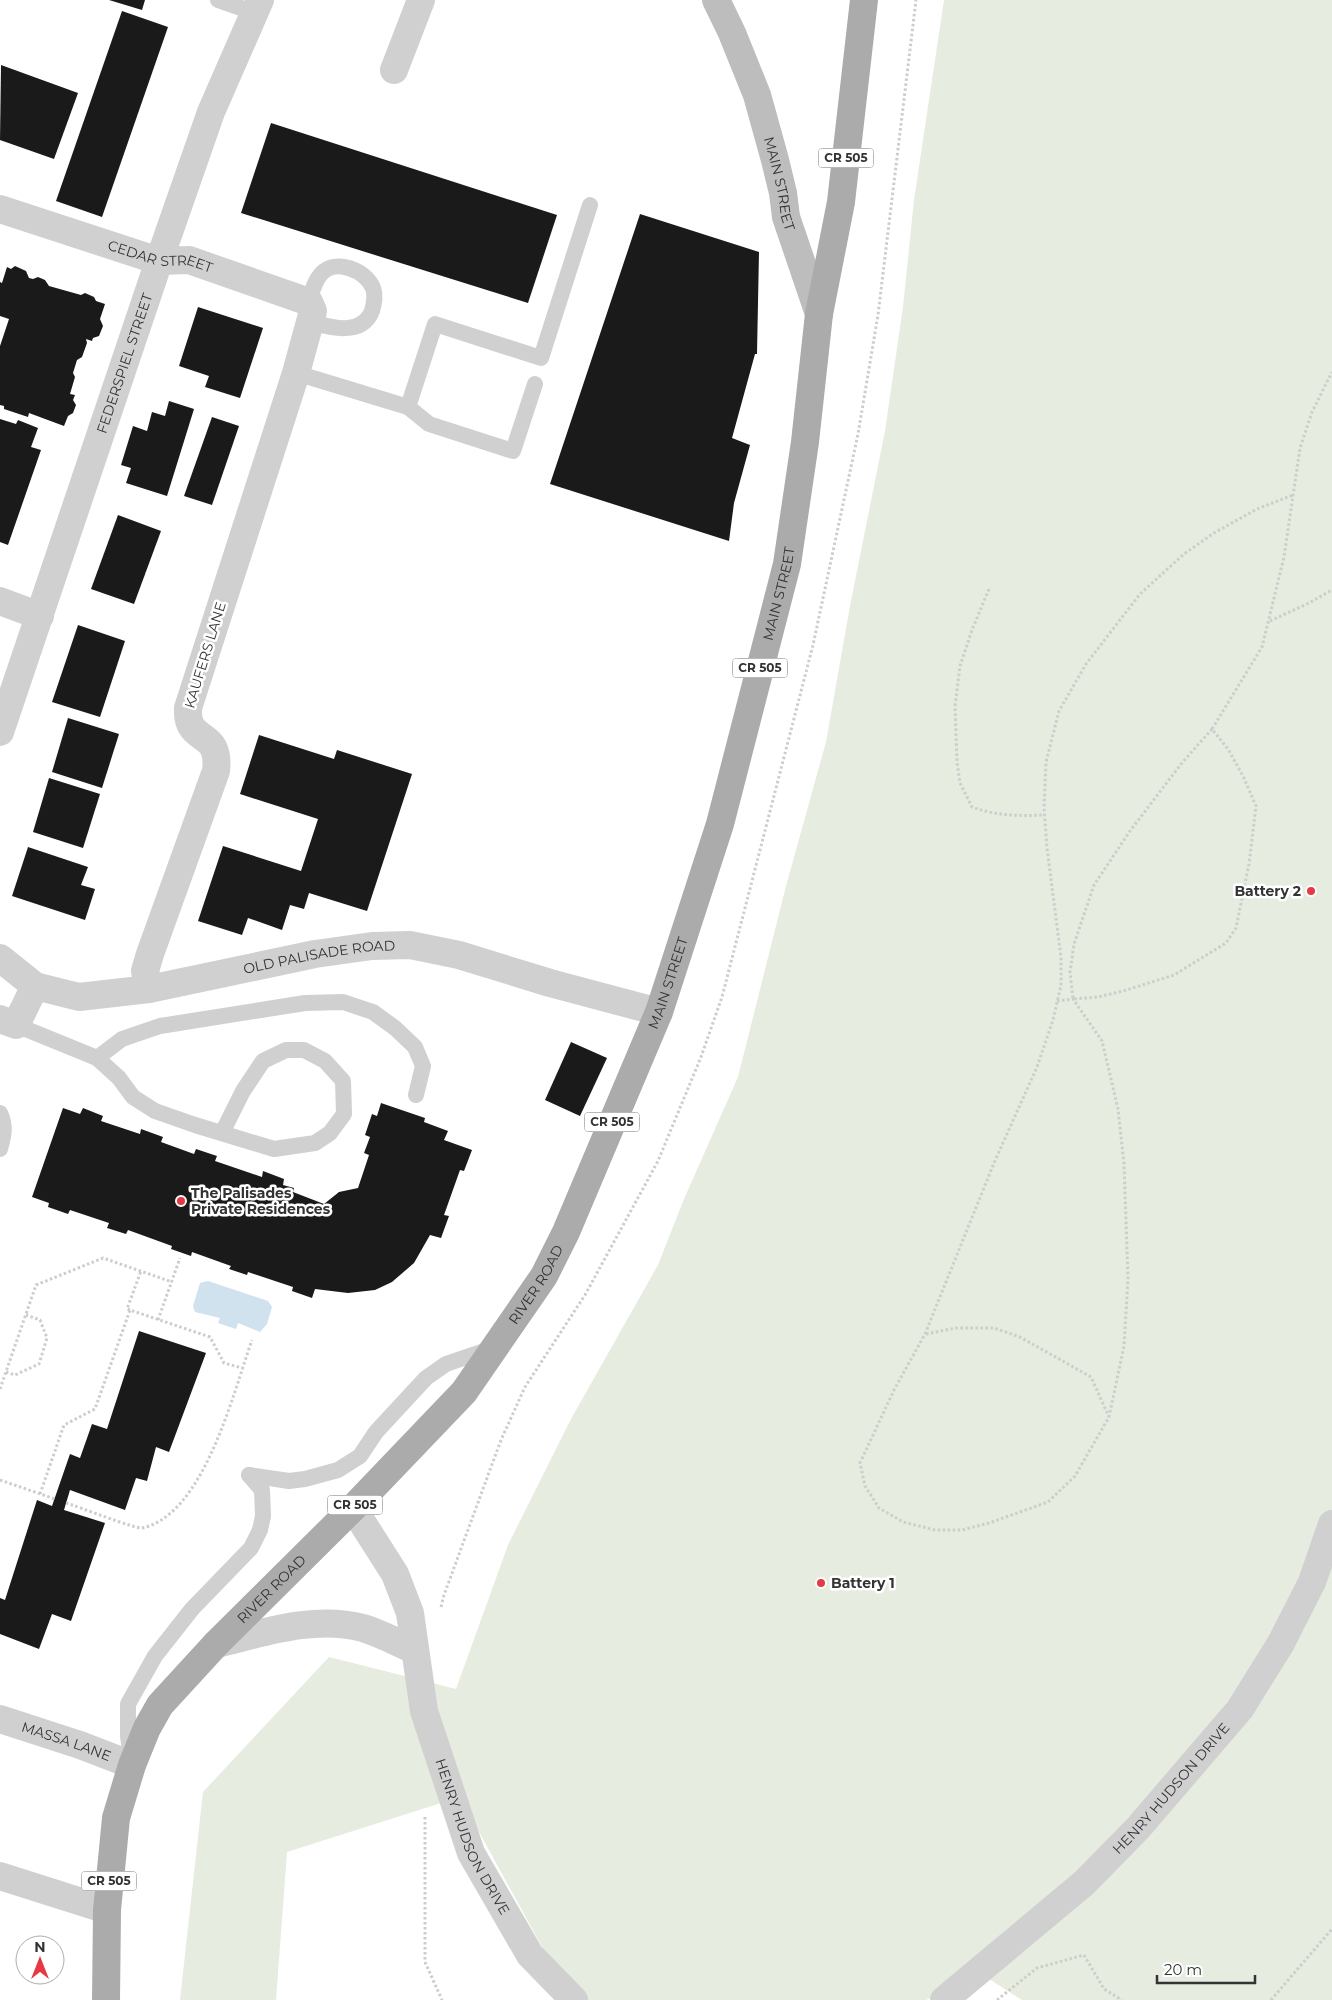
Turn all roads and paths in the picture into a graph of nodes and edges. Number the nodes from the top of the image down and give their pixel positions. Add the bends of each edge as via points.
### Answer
1 (218, 0) edge
2 (421, 0) edge
3 (716, 0) edge
4 (864, 0) edge
5 (258, 7) edge
6 (394, 70) dead end
7 (590, 205) dead end
8 (0, 209) edge
9 (159, 261) junction
10 (311, 312) joint
11 (819, 314) junction
12 (1332, 372) edge
13 (296, 373) junction
14 (534, 384) dead end
15 (408, 407) junction
16 (1293, 495) junction
17 (989, 589) dead end
18 (1332, 590) edge
19 (0, 601) edge
20 (40, 616) junction
21 (1269, 621) junction
22 (1212, 729) junction
23 (0, 732) edge
24 (1044, 815) junction
25 (0, 958) edge
26 (1070, 967) junction
27 (1061, 968) junction
28 (35, 986) junction
29 (149, 988) junction
30 (1073, 999) junction
31 (1057, 1001) junction
32 (659, 1012) junction
33 (8, 1022) edge
34 (97, 1058) junction
35 (416, 1095) dead end
36 (0, 1113) edge
37 (222, 1133) junction
38 (0, 1149) edge
39 (566, 1232) joint
40 (180, 1258) dead end
41 (141, 1271) junction
42 (172, 1282) junction
43 (130, 1310) junction
44 (26, 1315) junction
45 (158, 1320) junction
46 (925, 1334) junction
47 (252, 1340) dead end
48 (495, 1347) junction
49 (242, 1368) junction
50 (6, 1372) junction
51 (0, 1389) edge
52 (1109, 1417) junction
53 (0, 1480) edge
54 (40, 1494) junction
55 (55, 1499) dead end
56 (66, 1503) dead end
57 (353, 1508) junction
58 (1332, 1524) edge
59 (216, 1644) junction
60 (416, 1650) junction
61 (0, 1718) edge
62 (132, 1765) junction
63 (425, 1809) dead end
64 (0, 1876) edge
65 (106, 1910) junction
66 (1332, 1929) edge
67 (106, 2000) edge
68 (442, 2000) edge
69 (574, 2000) edge
70 (944, 2000) edge
71 (996, 2000) edge
72 (1122, 2000) edge
73 (1271, 2000) edge

1 - 5 lane
2 - 6 street
3 - 11 main road, MAIN STREET via 757,95 783,193 786,217
4 - 11 main road, CR 505 via 841,202
5 - 9 street, FEDERSPIEL STREET via 211,112
7 - 15 lane via 541,358 435,324
8 - 9 street, CEDAR STREET
9 - 10 street, CEDAR STREET via 189,260
9 - 20 street, FEDERSPIEL STREET
10 - 13 street, KAUFERS LANE
11 - 32 main road, MAIN STREET / CR 505 via 787,564 720,824
12 - 16 path via 1312,412 1300,448
13 - 15 lane
13 - 29 street, KAUFERS LANE via 188,708 190,726 212,744 216,752 216,771 150,954 145,971
14 - 15 lane via 514,451 429,424
16 - 21 path via 1284,557
16 - 24 path via 1257,509 1214,533 1184,554 1140,594 1086,664 1059,711 1046,762
17 - 24 path via 960,666 955,706 960,783 972,807 988,813
18 - 21 path
19 - 20 street
20 - 23 street, FEDERSPIEL STREET
21 - 22 path via 1262,647
22 - 26 path via 1180,764 1094,885 1074,944
22 - 30 path via 1228,749 1256,806 1236,928 1226,943 1174,975 1123,991
24 - 27 path
25 - 28 street
26 - 27 path
26 - 30 path
27 - 31 path
28 - 29 street, OLD PALISADE ROAD via 79,997
28 - 33 street
29 - 32 street, OLD PALISADE ROAD via 315,954 372,946 410,945 459,955
30 - 31 path
30 - 52 path via 1102,1041 1118,1109 1124,1164 1128,1279 1124,1346
31 - 46 path via 1037,1067 994,1163
32 - 39 main road, MAIN STREET / CR 505
33 - 34 lane
34 - 35 lane via 122,1039 160,1026 306,1003 343,1002 373,1012 416,1047 423,1066
34 - 37 lane via 119,1078 133,1097 155,1110
36 - 38 lane via 5,1133
37 - 37 lane via 274,1149 315,1143 330,1133 344,1114 343,1081 325,1061 304,1050 286,1050 263,1061 243,1091
39 - 48 main road, RIVER ROAD / CR 505 via 544,1276
40 - 42 path
41 - 42 path
41 - 43 path via 127,1309
41 - 44 path via 103,1258 36,1285
42 - 45 path
43 - 45 path
43 - 54 path via 95,1410 64,1425
44 - 50 path
44 - 50 path via 40,1320 47,1338 39,1364 15,1375
45 - 49 path via 210,1337 224,1363
46 - 52 path via 956,1328 994,1328 1020,1336 1091,1377
46 - 52 path via 860,1463 864,1486 880,1508 903,1522 935,1530 962,1530 1048,1502 1076,1476
47 - 49 path
48 - 57 main road, RIVER ROAD / CR 505 via 464,1392
48 - 62 lane via 446,1364 426,1378 376,1432 360,1456 338,1470 289,1481 249,1475 262,1490 260,1530 251,1548 192,1609 155,1656 128,1704
49 - 56 path via 212,1455 188,1493 163,1520 140,1528
50 - 51 path
53 - 54 path
54 - 55 path
57 - 59 main road, RIVER ROAD / CR 505
57 - 60 street, HENRY HUDSON DRIVE via 395,1574 410,1613
58 - 70 street, HENRY HUDSON DRIVE via 1312,1582 1286,1634 1240,1709 1138,1828 1084,1883
59 - 60 street via 301,1624 330,1623 363,1628
59 - 62 main road, RIVER ROAD / CR 505 via 160,1705
60 - 69 street, HENRY HUDSON DRIVE via 424,1711 471,1853 530,1955
61 - 62 street, MASSA LANE
62 - 65 main road, RIVER ROAD / CR 505 via 116,1818
63 - 68 path via 425,1962
64 - 65 street
65 - 67 main road, RIVER ROAD / CR 505
66 - 73 path
71 - 72 path via 1037,1968 1084,1955 1104,1990

